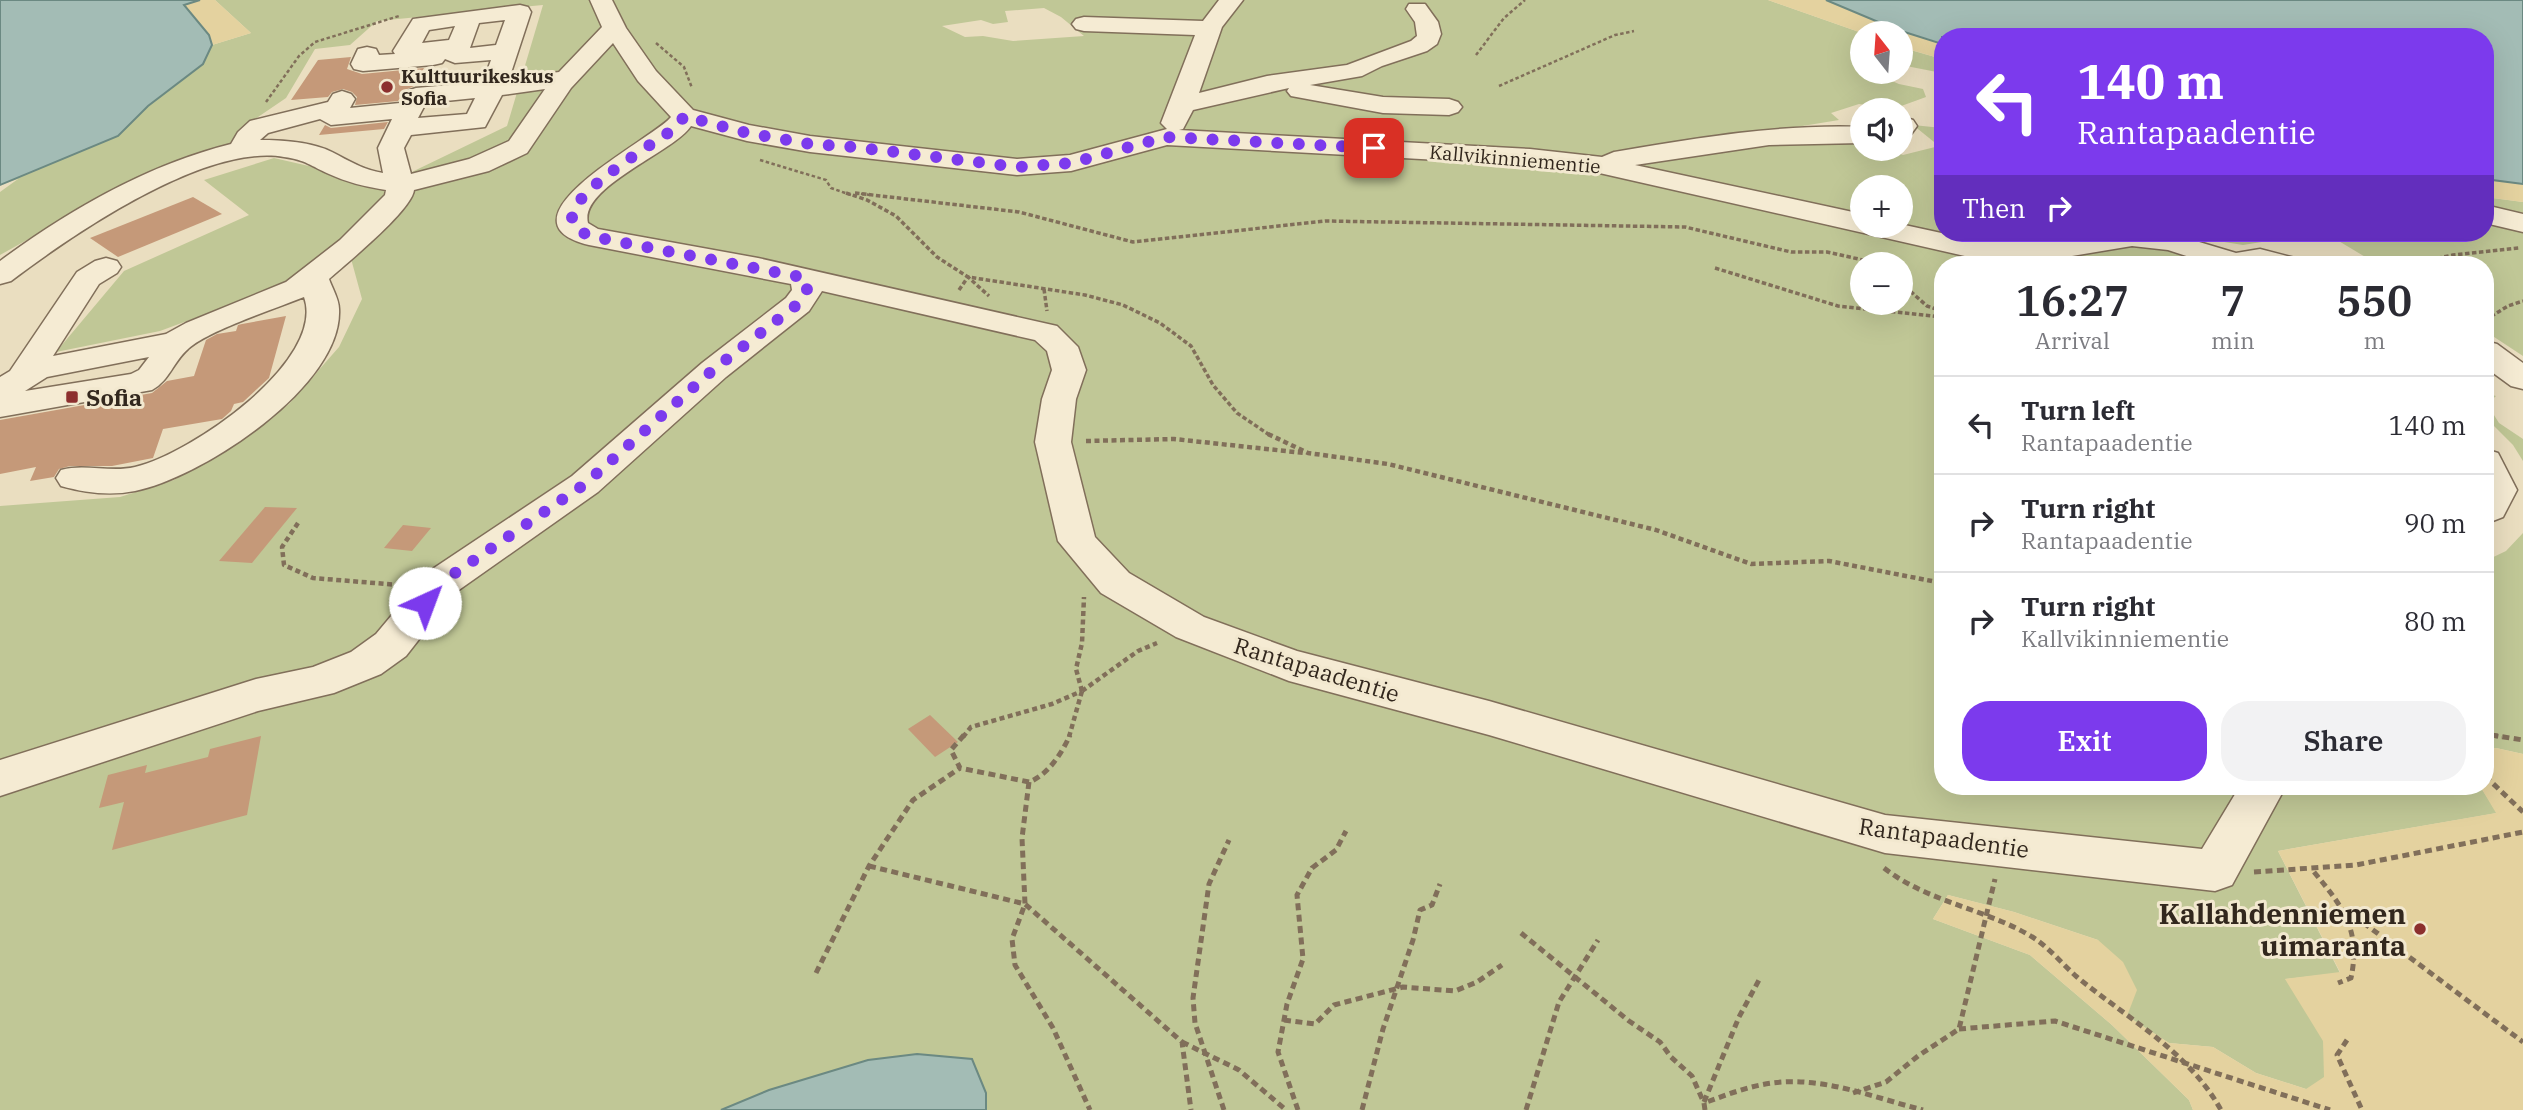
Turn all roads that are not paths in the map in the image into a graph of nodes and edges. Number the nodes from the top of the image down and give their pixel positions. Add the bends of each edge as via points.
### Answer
1 (601, 0) edge
2 (1232, 0) edge
3 (1138, 6) dead end
4 (1417, 9) dead end
5 (470, 16) junction
6 (1084, 24) dead end
7 (1169, 26) junction
8 (614, 28) junction
9 (1211, 29) junction
10 (457, 52) junction
11 (505, 52) junction
12 (367, 54) dead end
13 (567, 78) junction
14 (492, 89) junction
15 (1245, 89) junction
16 (1182, 104) junction
17 (1449, 107) dead end
18 (685, 117) junction
19 (404, 119) junction
20 (1850, 134) edge
21 (1166, 137) junction
22 (242, 150) junction
23 (1595, 164) junction
24 (400, 184) junction
25 (1850, 220) edge
26 (1913, 234) edge
27 (1934, 239) edge
28 (1951, 242) edge
29 (2096, 242) edge
30 (2167, 242) edge
31 (2213, 256) edge
32 (106, 267) dead end
33 (0, 275) edge
34 (313, 278) junction
35 (806, 278) junction
36 (176, 342) junction
37 (2494, 358) edge
38 (24, 375) junction
39 (2523, 379) edge
40 (0, 406) edge
41 (74, 478) dead end
42 (0, 778) edge
43 (2258, 795) edge

1 - 8 street
2 - 9 street
3 - 7 street
4 - 15 street via 1430,30 1429,38 1419,46 1353,71
5 - 10 street
5 - 10 street via 421,24 405,51
5 - 11 street via 520,12
6 - 7 street
7 - 9 street
8 - 13 street
8 - 18 street via 647,76
9 - 16 street via 1200,46
10 - 11 street
10 - 12 street via 363,64
11 - 14 street
13 - 14 street
13 - 24 street via 518,147 467,168
14 - 19 street via 416,96
15 - 16 street
15 - 17 street via 1312,91 1383,105
16 - 21 street
18 - 21 street, Kallvikinniementie via 810,144 1017,167 1071,163
18 - 35 street, Rantapaadentie via 588,192 576,205 575,228 589,236
19 - 22 street via 331,117 340,102 259,127
19 - 24 street via 391,148
20 - 23 street via 1728,142
21 - 23 street, Kallvikinniementie
22 - 24 street via 282,148 321,158 370,179
22 - 33 street via 172,171 55,234
23 - 25 street, Kallvikinniementie
24 - 34 street via 399,197
26 - 27 street
28 - 29 street via 1991,250 2054,250
30 - 31 street
32 - 38 street via 88,278
34 - 36 street via 298,289
34 - 41 street via 322,290 326,315 315,349 293,380 257,412 183,461 150,475 94,483
35 - 42 street via 807,290 798,304 714,369 585,484 442,582 391,645 366,663 319,682 256,695
35 - 43 street, Rantapaadentie via 1046,333 1062,347 1069,370 1053,442 1077,541 1115,583 1191,627 1289,665 1489,718 1885,834 2215,871
36 - 38 street
36 - 40 street via 151,377 140,383
37 - 39 street
38 - 40 street via 12,384

